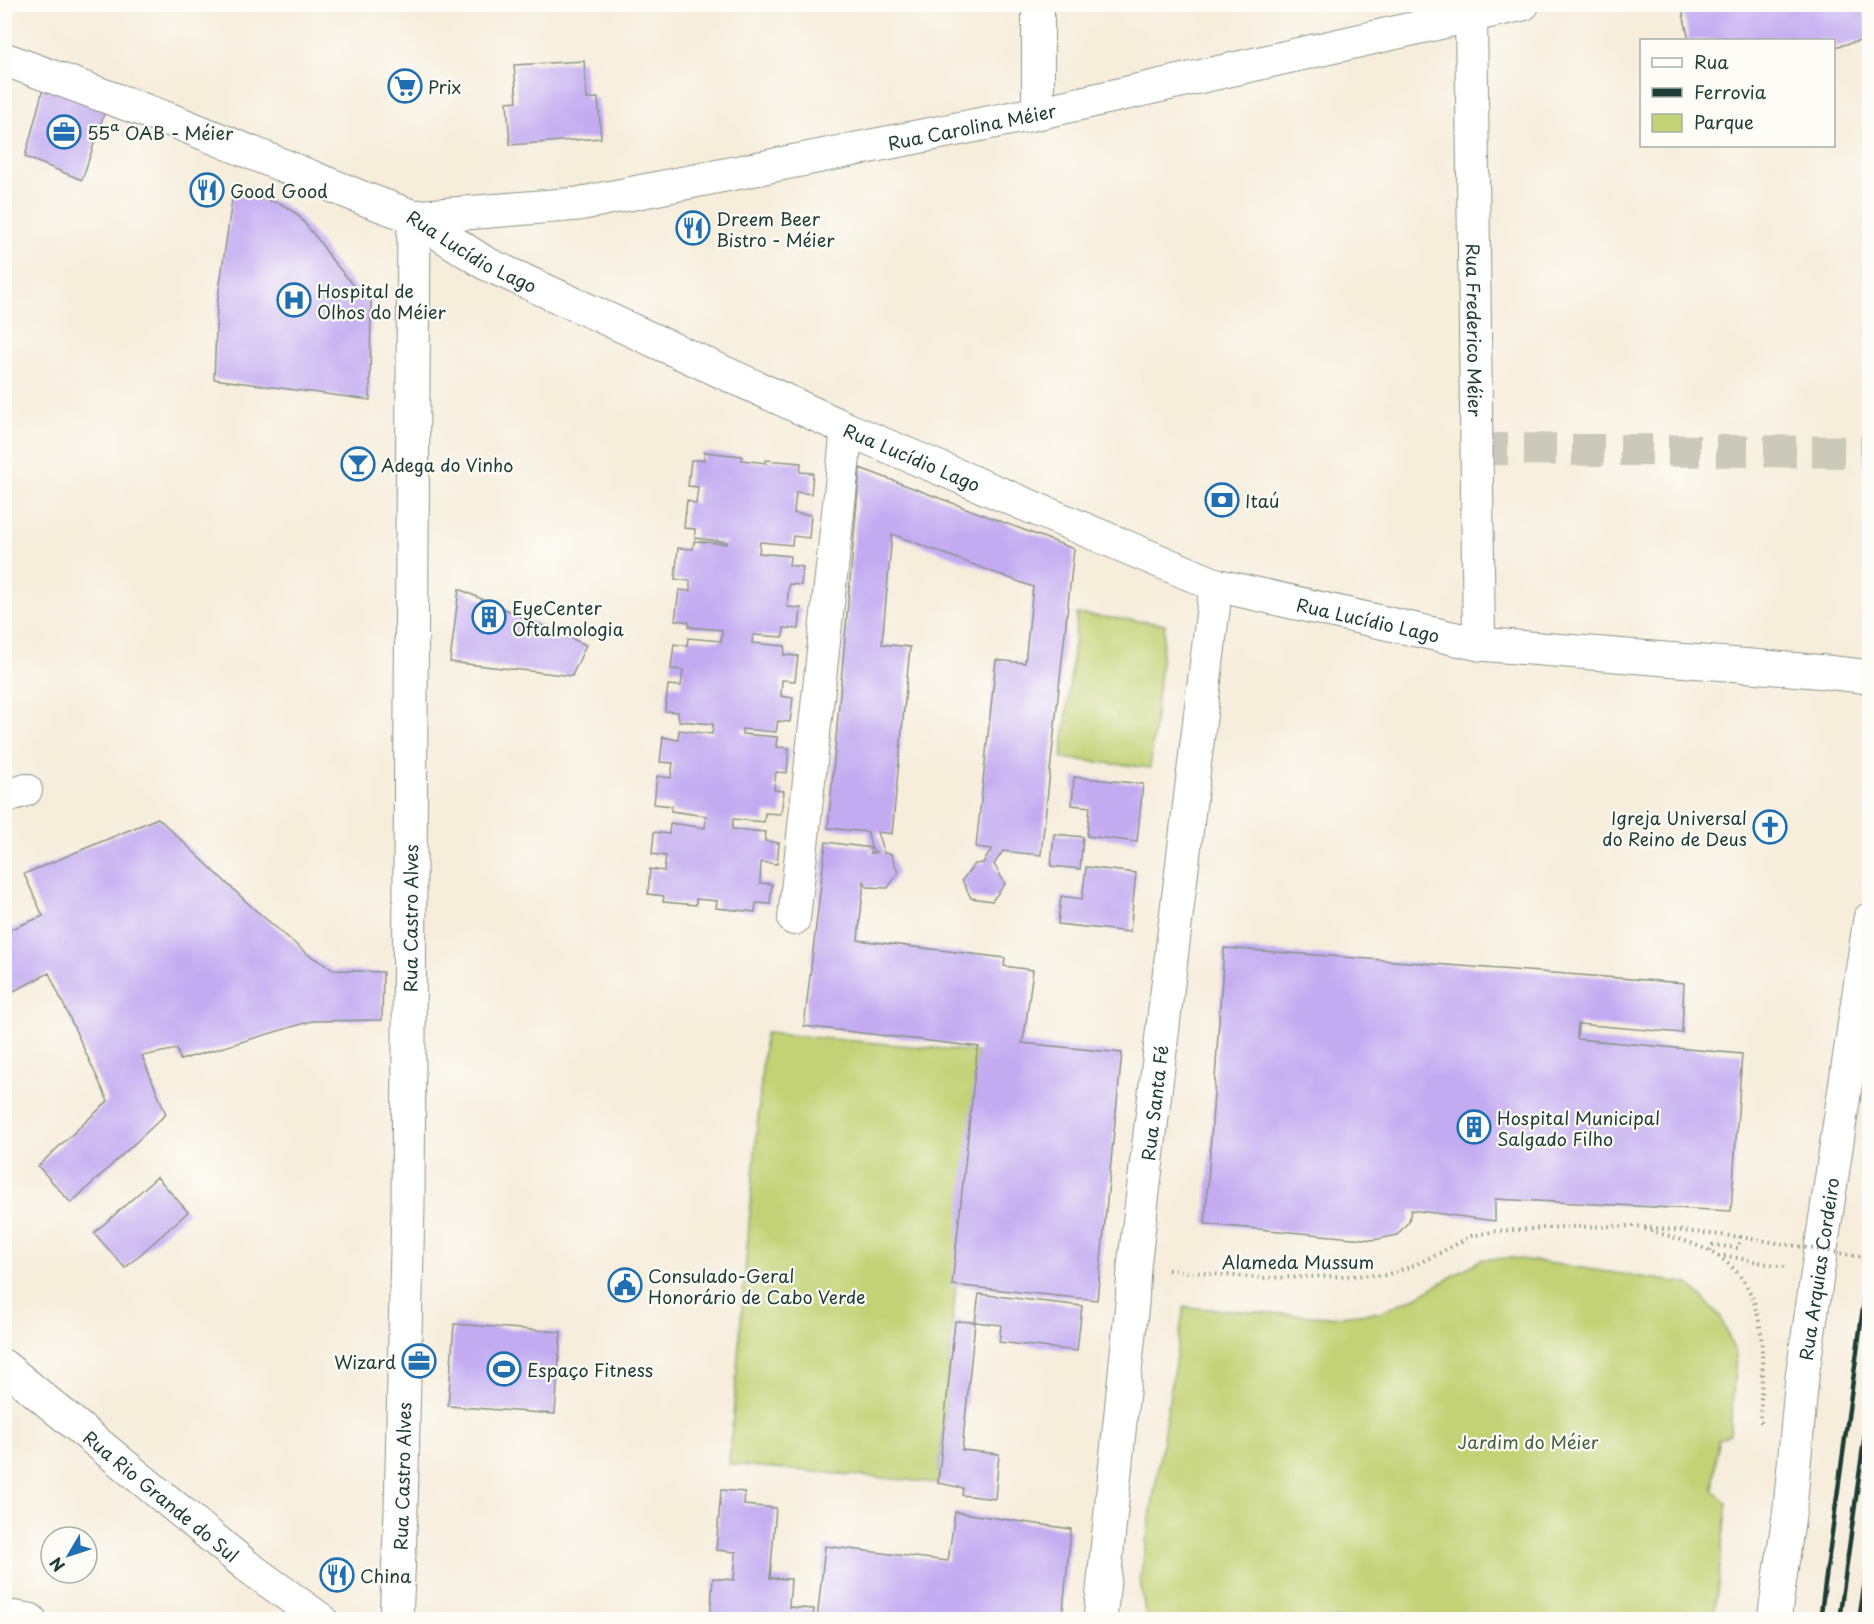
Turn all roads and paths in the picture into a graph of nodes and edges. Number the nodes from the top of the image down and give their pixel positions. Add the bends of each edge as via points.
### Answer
1 (1038, 4) edge
2 (1523, 4) edge
3 (1471, 15) junction
4 (4, 59) edge
5 (1038, 113) junction
6 (414, 217) junction
7 (847, 429) junction
8 (1216, 585) junction
9 (1479, 644) junction
10 (1869, 677) edge
11 (794, 919) dead end
12 (1869, 919) edge
13 (1636, 1226) junction
14 (1740, 1237) junction
15 (1710, 1251) junction
16 (1717, 1256) junction
17 (1869, 1258) edge
18 (1134, 1267) junction
19 (1817, 1274) junction
20 (4, 1366) edge
21 (1764, 1430) dead end
22 (4, 1616) edge
23 (30, 1620) edge
24 (322, 1620) edge
25 (396, 1620) edge
26 (1100, 1620) edge
27 (1774, 1620) edge

1 - 5 street
2 - 3 street, Rua Carolina Méier
3 - 5 street, Rua Carolina Méier
3 - 9 street, Rua Frederico Méier
4 - 6 street, Rua Lucídio Lago via 176,122
5 - 6 street, Rua Carolina Méier via 578,204
6 - 7 street, Rua Lucídio Lago via 485,263
6 - 25 street, Rua Castro Alves via 408,1205
7 - 8 street, Rua Lucídio Lago
7 - 11 street
8 - 9 street, Rua Lucídio Lago
8 - 18 street, Rua Santa Fé
9 - 10 street, Rua Lucídio Lago
12 - 19 street, Rua Arquias Cordeiro
13 - 14 path, Alameda Mussum
13 - 15 path
13 - 18 path, Alameda Mussum via 1562,1227 1471,1236 1410,1267 1385,1275 1259,1278
14 - 15 path via 1737,1248 1713,1245
14 - 17 path, Alameda Mussum, bridge
15 - 16 path
16 - 19 path
16 - 21 path via 1746,1285 1757,1310 1762,1337 1760,1419
18 - 26 street, Rua Santa Fé
19 - 27 street, Rua Arquias Cordeiro
20 - 24 street, Rua Rio Grande do Sul via 247,1566
22 - 23 street

